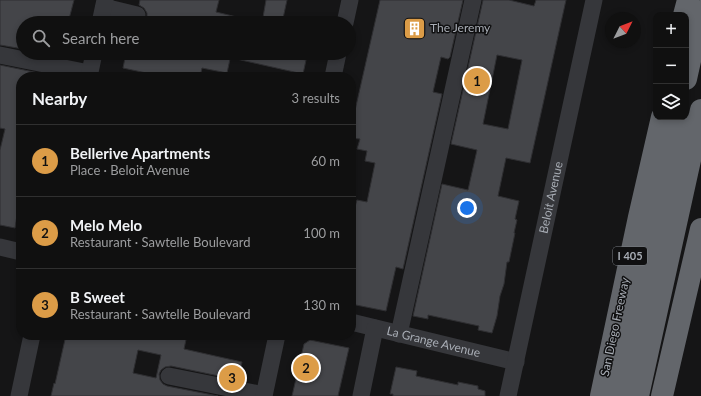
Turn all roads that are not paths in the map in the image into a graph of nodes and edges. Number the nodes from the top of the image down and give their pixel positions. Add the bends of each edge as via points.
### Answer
1 (350, 0) edge
2 (473, 0) edge
3 (594, 0) edge
4 (688, 0) edge
5 (103, 10) edge
6 (701, 11) edge
7 (685, 12) edge
8 (137, 15) dead end
9 (347, 16) edge
10 (0, 55) edge
11 (16, 59) edge
12 (22, 60) edge
13 (92, 60) edge
14 (337, 60) edge
15 (689, 65) edge
16 (76, 72) edge
17 (90, 72) edge
18 (334, 72) edge
19 (701, 110) edge
20 (661, 120) edge
21 (677, 120) edge
22 (701, 229) edge
23 (0, 247) edge
24 (16, 251) edge
25 (356, 323) edge
26 (375, 328) junction
27 (399, 334) junction
28 (31, 340) edge
29 (276, 340) edge
30 (516, 362) junction
31 (169, 376) dead end
32 (264, 395) edge
33 (19, 396) edge
34 (361, 396) edge
35 (508, 396) edge
36 (601, 396) edge
37 (617, 396) edge
38 (638, 396) edge
39 (662, 396) edge

1 - 9 street
2 - 27 street
3 - 30 street, Beloit Avenue
4 - 7 highway
5 - 8 street
6 - 15 highway
10 - 11 street
12 - 16 street
13 - 17 street
14 - 18 street
19 - 38 highway
20 - 36 highway, San Diego Freeway / I 405
21 - 37 highway
22 - 39 highway
23 - 24 street
25 - 26 street, La Grange Avenue
26 - 27 street, La Grange Avenue
26 - 34 street
27 - 30 street, La Grange Avenue
28 - 33 street
29 - 32 street
30 - 35 street, Beloit Avenue
31 - 32 street

